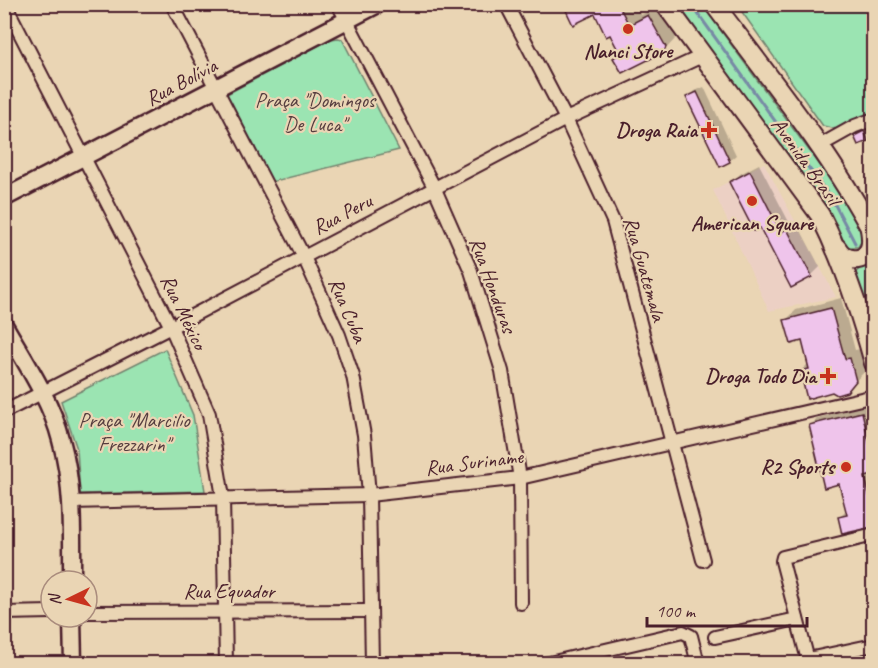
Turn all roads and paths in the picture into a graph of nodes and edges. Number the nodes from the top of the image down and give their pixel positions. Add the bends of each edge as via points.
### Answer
1 (5, 4) edge
2 (172, 4) edge
3 (338, 4) edge
4 (378, 4) edge
5 (506, 4) edge
6 (664, 4) edge
7 (714, 4) edge
8 (347, 21) junction
9 (702, 56) junction
10 (215, 89) junction
11 (566, 119) junction
12 (873, 119) edge
13 (821, 145) junction
14 (84, 158) junction
15 (434, 188) junction
16 (4, 198) edge
17 (872, 232) edge
18 (834, 244) junction
19 (304, 257) junction
20 (4, 325) edge
21 (171, 327) junction
22 (873, 363) edge
23 (41, 392) junction
24 (873, 396) edge
25 (4, 412) edge
26 (673, 442) junction
27 (520, 478) junction
28 (369, 495) junction
29 (223, 497) junction
30 (71, 502) junction
31 (873, 535) edge
32 (704, 560) dead end
33 (72, 569) edge
34 (520, 603) dead end
35 (225, 610) junction
36 (371, 611) junction
37 (39, 612) edge
38 (99, 612) edge
39 (4, 613) edge
40 (797, 619) junction
41 (72, 629) edge
42 (714, 637) dead end
43 (869, 646) dead end
44 (808, 661) edge
45 (73, 663) edge
46 (226, 663) edge
47 (372, 663) edge
48 (545, 663) edge
49 (698, 663) edge

1 - 14 street, Rua México
2 - 10 street, Rua Cuba
3 - 8 street, Rua Honduras
4 - 8 main road, Rua Bolívia
5 - 11 street, Rua Guatemala
6 - 9 main road, Avenida Brasil
7 - 13 main road, Avenida Brasil
8 - 10 main road, Rua Bolívia
8 - 15 street, Rua Honduras
9 - 11 street, Rua Peru
9 - 18 main road, Avenida Brasil via 820,215
10 - 14 main road, Rua Bolívia
10 - 19 street, Rua Cuba
11 - 15 street, Rua Peru
11 - 26 street, Rua Guatemala via 613,221
12 - 13 street
13 - 17 main road, Avenida Brasil
14 - 16 main road, Rua Bolívia
14 - 21 street, Rua México
15 - 19 street, Rua Peru
15 - 27 street, Rua Honduras via 471,272 502,371
17 - 18 main road via 871,246 860,259 843,256
18 - 22 main road, Avenida Brasil via 852,288
19 - 21 street, Rua Peru
19 - 28 street, Rua Cuba via 353,376 364,435
20 - 23 main road
21 - 23 street, Rua Peru
21 - 29 street, Rua México via 209,414
23 - 25 street, Rua Peru
23 - 30 main road via 61,438
24 - 26 street, Rua Suriname
26 - 27 street, Rua Suriname
26 - 32 street, Rua Guatemala
27 - 28 street, Rua Suriname
27 - 34 street, Rua Honduras
28 - 29 street, Rua Suriname
28 - 36 street, Rua Cuba
29 - 30 street, Rua Suriname
29 - 35 street, Rua México
30 - 33 main road
31 - 40 street via 783,557
35 - 36 street, Rua Equador
35 - 38 street, Rua Equador
35 - 46 street, Rua México
36 - 47 street, Rua Cuba
37 - 39 street
40 - 42 street
40 - 44 street
41 - 45 main road
43 - 44 street
48 - 49 street via 683,632 691,636

